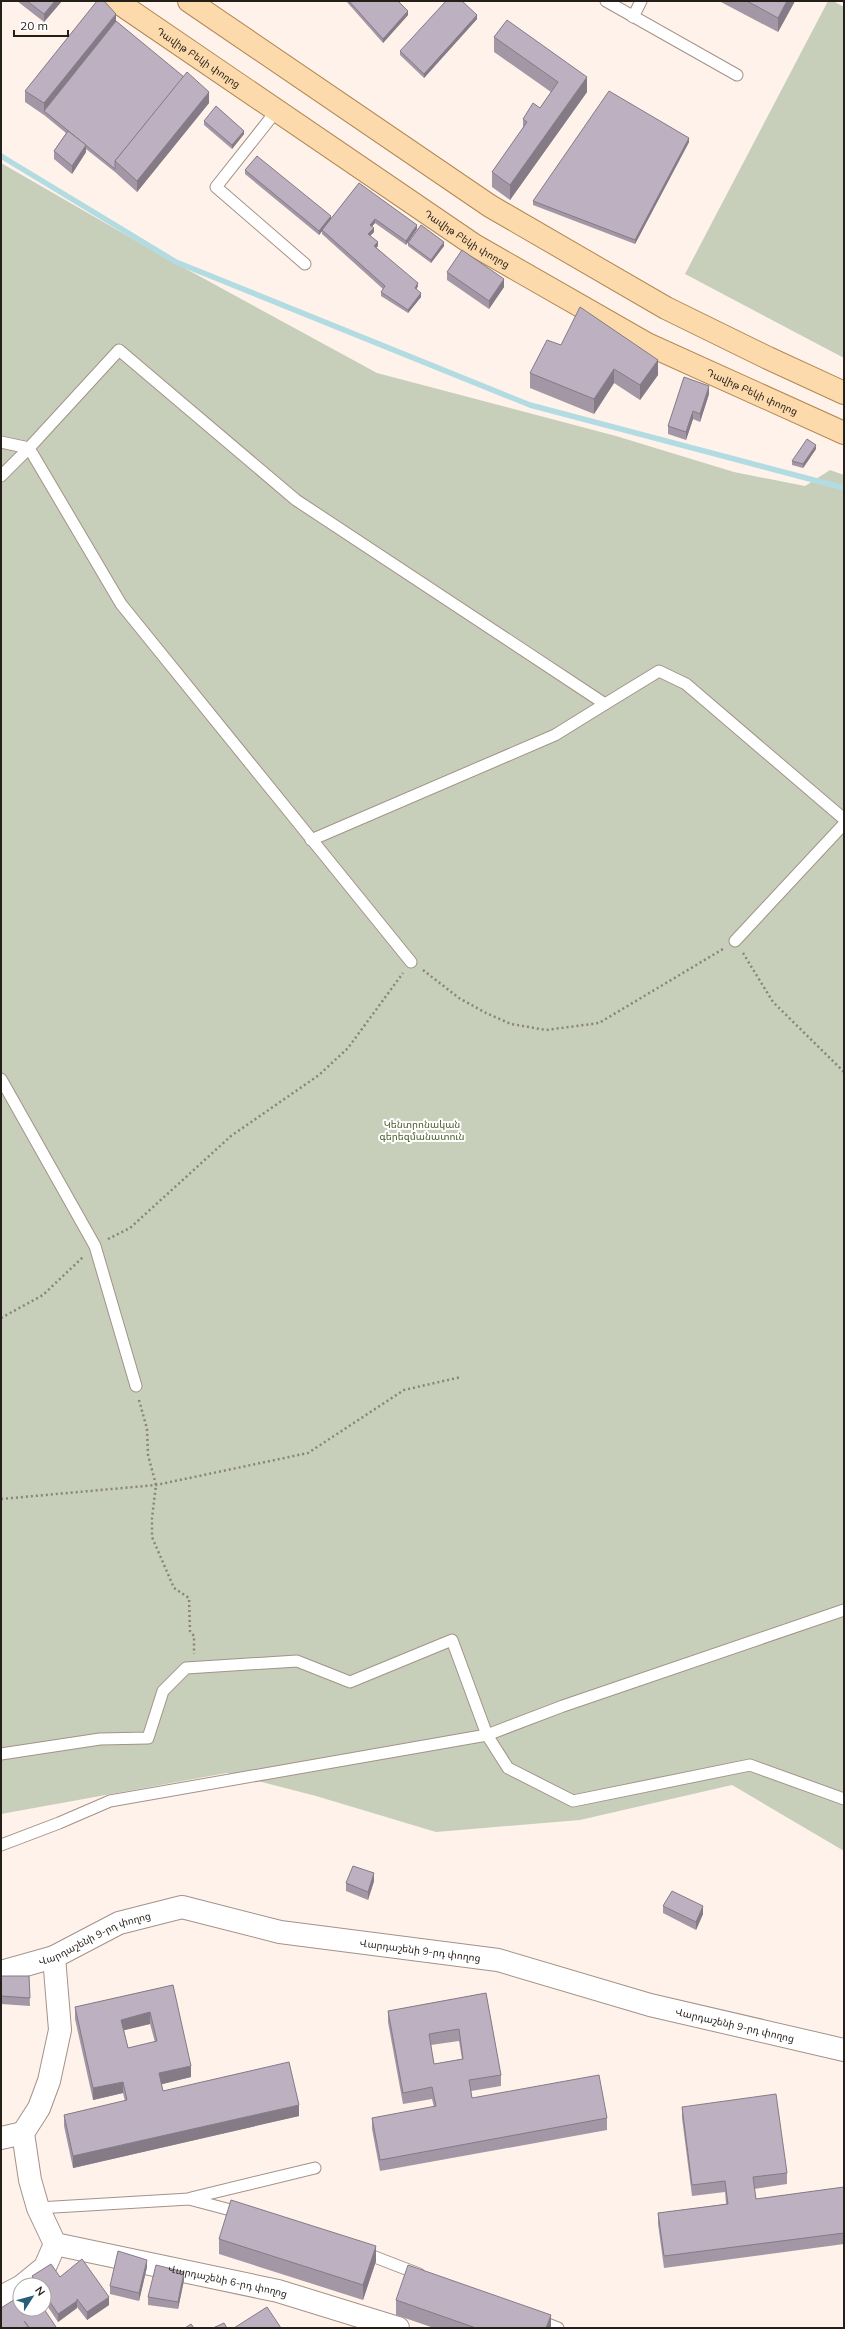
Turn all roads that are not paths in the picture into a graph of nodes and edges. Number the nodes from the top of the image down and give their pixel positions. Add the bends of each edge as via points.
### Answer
1 (116, 1) edge
2 (189, 1) edge
3 (606, 1) edge
4 (641, 1) edge
5 (633, 17) junction
6 (737, 75) dead end
7 (277, 110) junction
8 (305, 264) dead end
9 (844, 393) edge
10 (844, 432) edge
11 (1, 442) edge
12 (29, 448) junction
13 (1, 476) edge
14 (605, 704) junction
15 (844, 819) edge
16 (844, 824) edge
17 (311, 840) junction
18 (736, 941) road end
19 (411, 962) road end
20 (1, 1078) edge
21 (136, 1386) road end
22 (844, 1610) edge
23 (487, 1735) junction
24 (1, 1754) edge
25 (844, 1799) edge
26 (1, 1845) edge
27 (54, 1957) junction
28 (1, 1972) edge
29 (844, 2050) edge
30 (23, 2133) junction
31 (1, 2138) edge
32 (315, 2168) dead end
33 (188, 2199) junction
34 (38, 2208) junction
35 (249, 2215) edge
36 (55, 2244) junction
37 (353, 2249) edge
38 (33, 2277) edge
39 (431, 2278) edge
40 (12, 2291) edge
41 (1, 2297) edge
42 (529, 2317) edge
43 (398, 2328) edge
44 (558, 2328) edge

1 - 7 main road, Դավիթ Բեկի փողոց
2 - 9 main road via 490,206 666,308
3 - 5 lane
4 - 5 lane
5 - 6 lane
7 - 8 lane via 216,187
7 - 10 main road, Դավիթ Բեկի փողոց via 474,245 640,340
11 - 12 lane
12 - 13 lane
12 - 14 lane via 119,350 296,500
12 - 17 lane via 121,604
14 - 15 lane via 659,671 686,684
14 - 17 lane via 555,735
16 - 18 lane
17 - 19 lane
20 - 21 lane via 95,1246
22 - 23 lane via 563,1706
23 - 24 lane via 452,1640 350,1682 298,1661 186,1668 163,1691 148,1738 100,1739
23 - 25 lane via 508,1768 573,1801 750,1765
23 - 26 lane via 110,1800
27 - 28 street, Վարդաշենի 9-րդ փողոց
27 - 29 street, Վարդաշենի 9-րդ փողոց via 119,1923 182,1907 280,1932 498,1960 650,2005
27 - 30 street via 60,2030 39,2108
30 - 31 street
30 - 34 street via 30,2180
32 - 33 lane
33 - 34 lane
33 - 35 lane
34 - 36 street
36 - 38 street via 45,2267
36 - 43 street, Վարդաշենի 6-րդ փողոց via 278,2292
37 - 39 lane
40 - 41 street
42 - 44 lane

